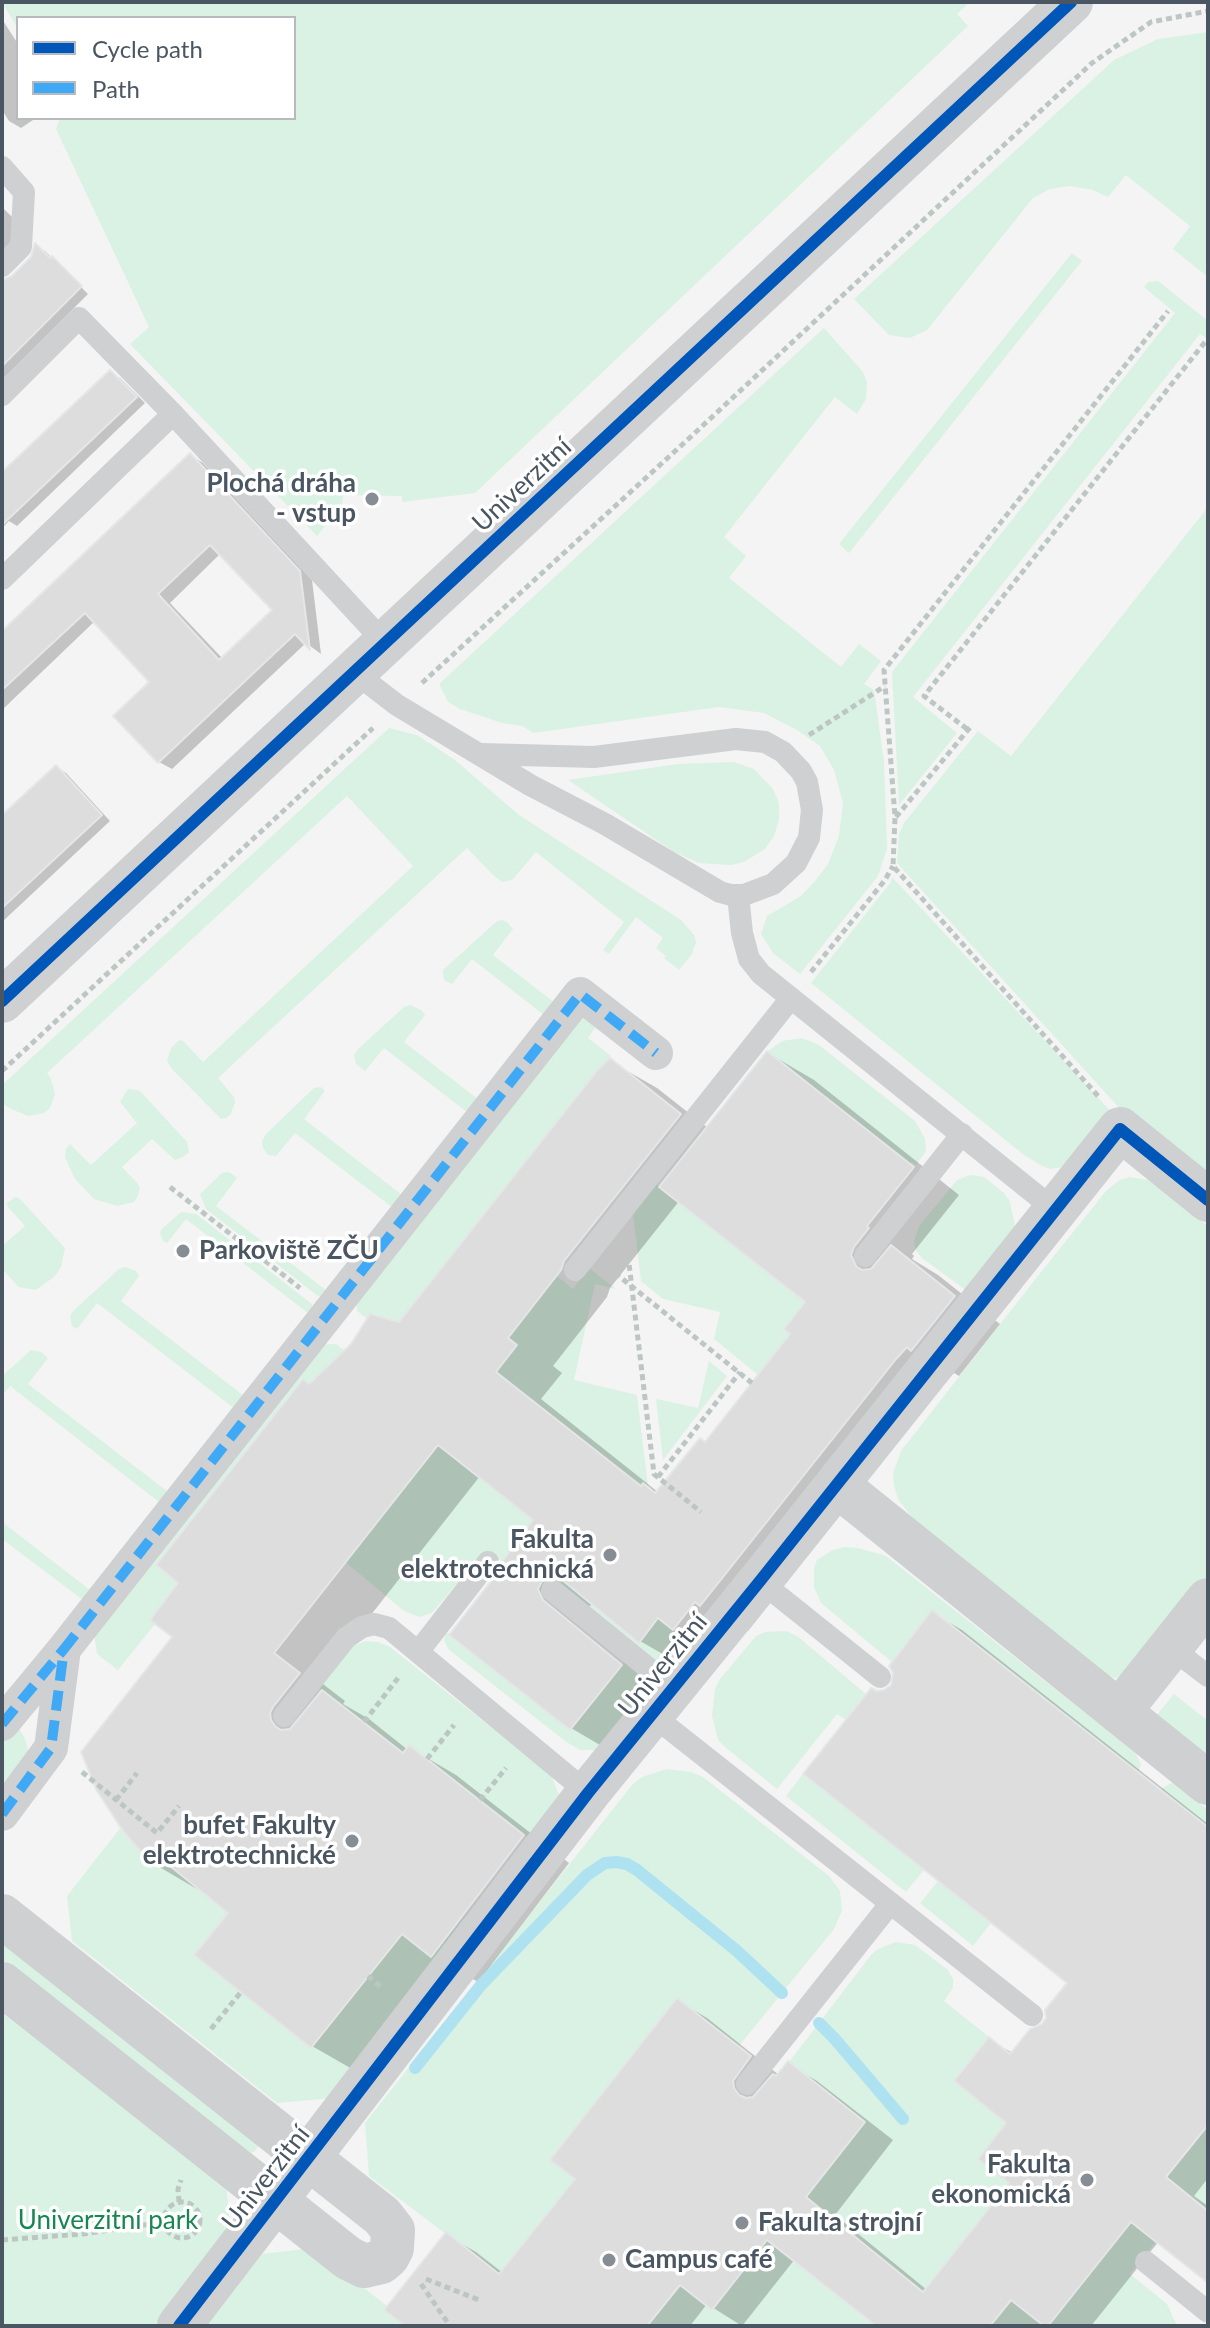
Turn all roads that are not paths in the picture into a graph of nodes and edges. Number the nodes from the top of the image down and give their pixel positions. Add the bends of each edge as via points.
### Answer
1 (1071, 2) edge
2 (2, 167) edge
3 (2, 266) edge
4 (2, 395) edge
5 (173, 414) junction
6 (2, 579) edge
7 (385, 643) junction
8 (354, 672) junction
9 (482, 754) junction
10 (738, 895) junction
11 (791, 998) junction
12 (2, 1001) edge
13 (656, 1053) dead end
14 (962, 1134) junction
15 (1208, 1200) edge
16 (1055, 1210) junction
17 (865, 1256) dead end
18 (575, 1270) dead end
19 (837, 1485) junction
20 (488, 1562) dead end
21 (760, 1581) junction
22 (552, 1590) dead end
23 (1208, 1600) edge
24 (1170, 1647) junction
25 (64, 1649) junction
26 (418, 1652) junction
27 (1208, 1676) edge
28 (880, 1677) dead end
29 (662, 1701) junction
30 (1119, 1712) junction
31 (284, 1716) dead end
32 (2, 1724) edge
33 (1208, 1783) edge
34 (588, 1793) junction
35 (2, 1814) edge
36 (890, 1904) junction
37 (2, 1916) edge
38 (2, 1984) edge
39 (1032, 2015) dead end
40 (747, 2084) dead end
41 (309, 2158) junction
42 (276, 2201) junction
43 (1146, 2262) dead end
44 (1208, 2312) edge
45 (179, 2326) edge

1 - 7 street, Univerzitní
2 - 3 lane via 24,192 21,247
4 - 5 lane via 79,318
5 - 6 lane
5 - 7 lane
7 - 8 street, Univerzitní
8 - 9 lane via 397,705
8 - 12 street, Univerzitní
9 - 10 lane via 720,892
9 - 10 lane via 594,757 736,739 765,742 783,752 807,782 809,838 787,873 757,892
10 - 11 lane via 749,959
11 - 14 lane
11 - 18 lane
13 - 25 street via 580,994
14 - 16 lane
14 - 17 lane
15 - 16 street, Univerzitní via 1120,1129
16 - 19 street, Univerzitní
19 - 21 street, Univerzitní
19 - 30 street
20 - 26 lane
21 - 28 lane
21 - 29 street, Univerzitní
22 - 29 lane
23 - 24 street
24 - 27 lane
24 - 30 street
25 - 32 street
25 - 35 street via 51,1748
26 - 31 lane via 389,1628 362,1627 346,1638
26 - 34 lane
29 - 34 street, Univerzitní
29 - 36 lane
30 - 33 street
34 - 41 street, Univerzitní
36 - 39 lane
36 - 40 lane
37 - 41 street, Univerzitní
38 - 42 street, Univerzitní
41 - 42 street, Univerzitní
41 - 42 street, Univerzitní via 389,2222 394,2239 388,2256 373,2265 355,2263
42 - 45 street, Univerzitní
43 - 44 lane

